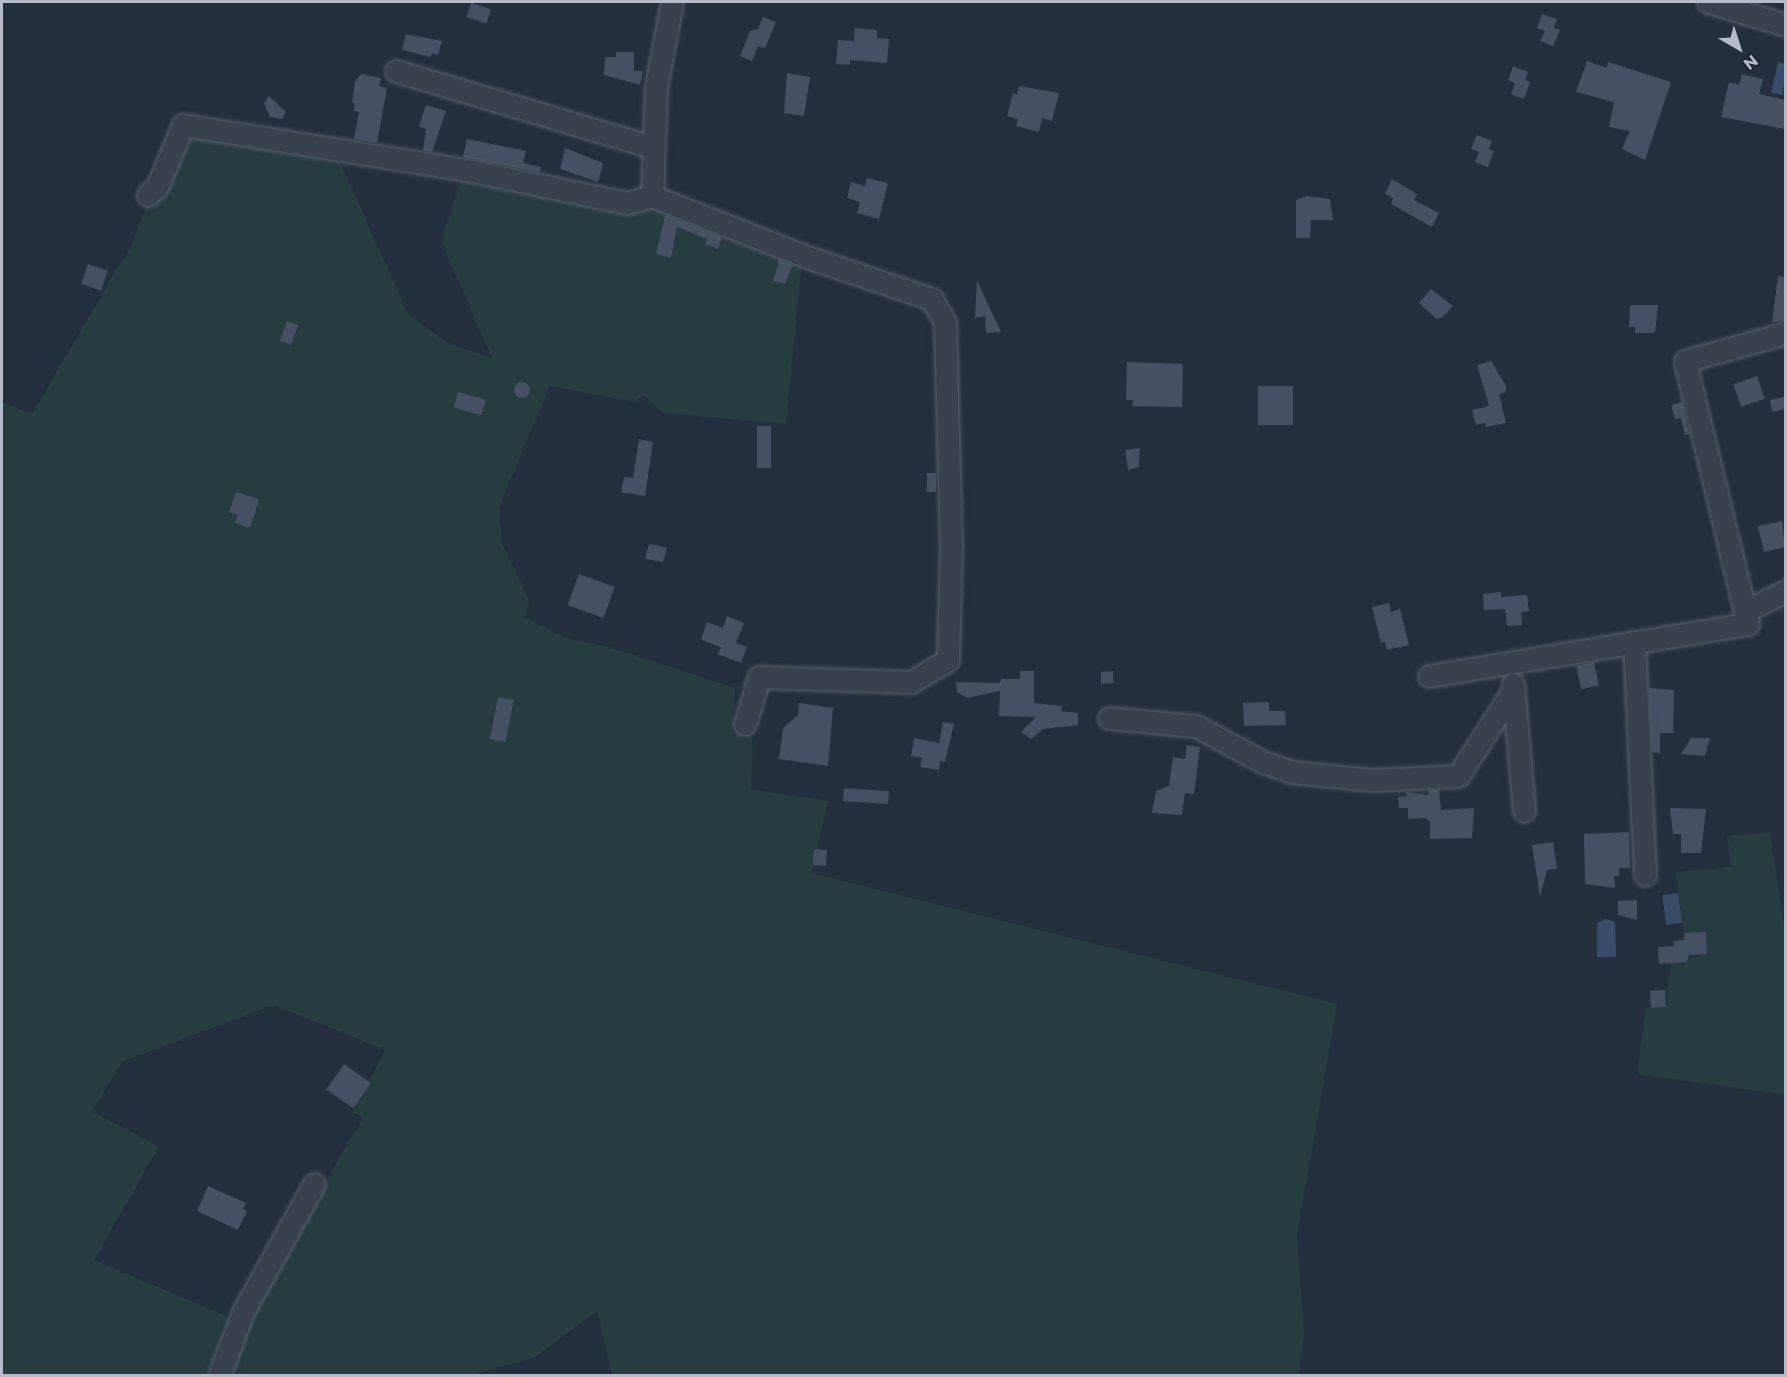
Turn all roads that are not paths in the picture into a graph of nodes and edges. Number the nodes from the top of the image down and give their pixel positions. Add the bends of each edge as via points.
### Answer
1 (672, 2) edge
2 (1708, 2) edge
3 (1785, 25) edge
4 (396, 71) dead end
5 (653, 147) junction
6 (148, 195) dead end
7 (652, 196) junction
8 (1785, 333) edge
9 (1785, 591) edge
10 (1745, 611) junction
11 (1634, 642) junction
12 (1511, 663) junction
13 (1429, 676) dead end
14 (1514, 689) junction
15 (1109, 718) dead end
16 (745, 724) dead end
17 (1524, 811) dead end
18 (1645, 876) dead end
19 (314, 1184) dead end
20 (219, 1376) edge

1 - 5 street via 656,87
2 - 3 street
4 - 5 street
5 - 7 street
6 - 7 street via 158,185 183,125 471,171 626,203
7 - 16 street via 807,257 932,299 944,315 951,544 948,660 911,682 759,677
8 - 10 street via 1685,361
9 - 10 street
10 - 11 street via 1748,624
11 - 12 street
11 - 18 street
12 - 13 street
12 - 14 street
14 - 15 street via 1458,776 1372,780 1292,772 1263,762 1196,726
14 - 17 street
19 - 20 street via 244,1310

